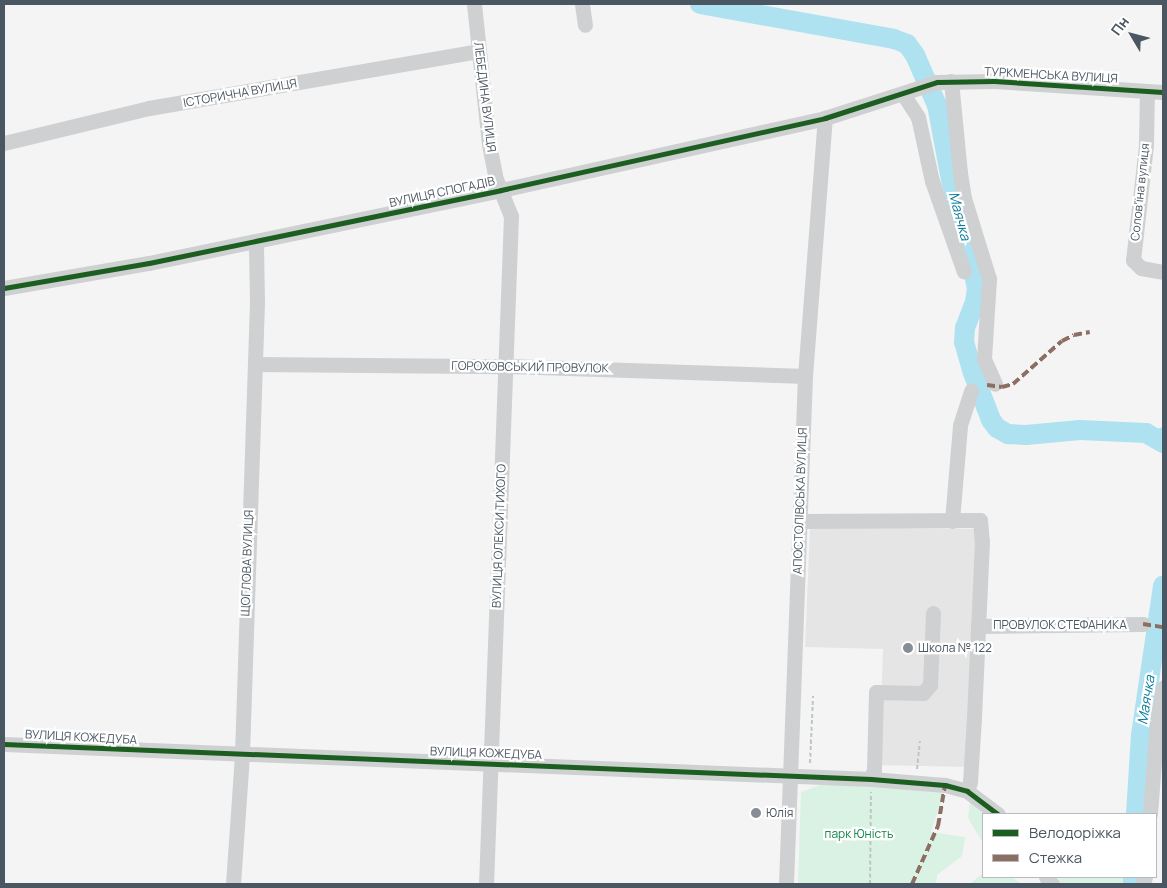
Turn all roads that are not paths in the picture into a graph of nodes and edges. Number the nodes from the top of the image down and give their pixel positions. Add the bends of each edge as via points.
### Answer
1 (474, 4) edge
2 (582, 4) edge
3 (585, 24) dead end
4 (478, 51) junction
5 (944, 81) junction
6 (920, 87) joint
7 (1146, 91) junction
8 (1163, 92) edge
9 (903, 94) junction
10 (825, 118) junction
11 (4, 143) edge
12 (501, 190) junction
13 (256, 242) junction
14 (964, 272) dead end
15 (1163, 272) edge
16 (4, 288) edge
17 (255, 364) junction
18 (505, 366) junction
19 (805, 376) junction
20 (995, 384) dead end
21 (971, 391) dead end
22 (800, 521) junction
23 (952, 521) junction
24 (933, 613) dead end
25 (1143, 624) dead end
26 (978, 626) junction
27 (1163, 688) edge
28 (4, 744) edge
29 (242, 754) junction
30 (490, 763) junction
31 (789, 777) junction
32 (870, 779) junction
33 (966, 791) junction
34 (997, 813) edge
35 (1150, 813) edge
36 (233, 884) edge
37 (486, 884) edge
38 (786, 884) edge

1 - 4 street, ЛЕБЕДИНА ВУЛИЦЯ
2 - 3 street
4 - 11 street, ІСТОРИЧНА ВУЛИЦЯ via 149,108
4 - 12 street, ЛЕБЕДИНА ВУЛИЦЯ via 489,144
5 - 6 street, ТУРКМЕНСЬКА ВУЛИЦЯ
5 - 7 street, ТУРКМЕНСЬКА ВУЛИЦЯ
5 - 20 street via 963,190 989,279 984,359
6 - 9 street, ВУЛИЦЯ СПОГАДІВ
7 - 8 street, ТУРКМЕНСЬКА ВУЛИЦЯ
7 - 15 street, Соловʼїна вулиця via 1146,144 1133,260 1141,268
9 - 10 street, ВУЛИЦЯ СПОГАДІВ
9 - 14 street via 918,117 932,181
10 - 12 street, ВУЛИЦЯ СПОГАДІВ
10 - 19 street, АПОСТОЛІВСЬКА ВУЛИЦЯ
12 - 13 street, ВУЛИЦЯ СПОГАДІВ
12 - 18 street, ВУЛИЦЯ ОЛЕКСИ ТИХОГО via 511,216
13 - 16 street, ВУЛИЦЯ СПОГАДІВ
13 - 17 street, ЩОГЛОВА ВУЛИЦЯ
17 - 18 street, ГОРОХОВСЬКИЙ ПРОВУЛОК
17 - 29 street, ЩОГЛОВА ВУЛИЦЯ
18 - 19 street, ГОРОХОВСЬКИЙ ПРОВУЛОК
18 - 30 street, ВУЛИЦЯ ОЛЕКСИ ТИХОГО
19 - 22 street, АПОСТОЛІВСЬКА ВУЛИЦЯ
21 - 23 street via 960,426
22 - 23 street, ПРОВУЛОК СТЕФАНИКА
22 - 31 street, АПОСТОЛІВСЬКА ВУЛИЦЯ
23 - 26 street, ПРОВУЛОК СТЕФАНИКА via 980,520
24 - 32 street via 930,685 923,693 876,692 874,769
25 - 26 street, ПРОВУЛОК СТЕФАНИКА
26 - 33 street, ПРОВУЛОК СТЕФАНИКА via 970,782
27 - 35 street
28 - 29 street, ВУЛИЦЯ КОЖЕДУБА
29 - 30 street, ВУЛИЦЯ КОЖЕДУБА
29 - 36 street, ЩОГЛОВА ВУЛИЦЯ
30 - 31 street, ВУЛИЦЯ КОЖЕДУБА
30 - 37 street, ВУЛИЦЯ ОЛЕКСИ ТИХОГО
31 - 32 street, ВУЛИЦЯ КОЖЕДУБА
31 - 38 street, АПОСТОЛІВСЬКА ВУЛИЦЯ
32 - 33 street, ВУЛИЦЯ КОЖЕДУБА via 945,785
33 - 34 street

